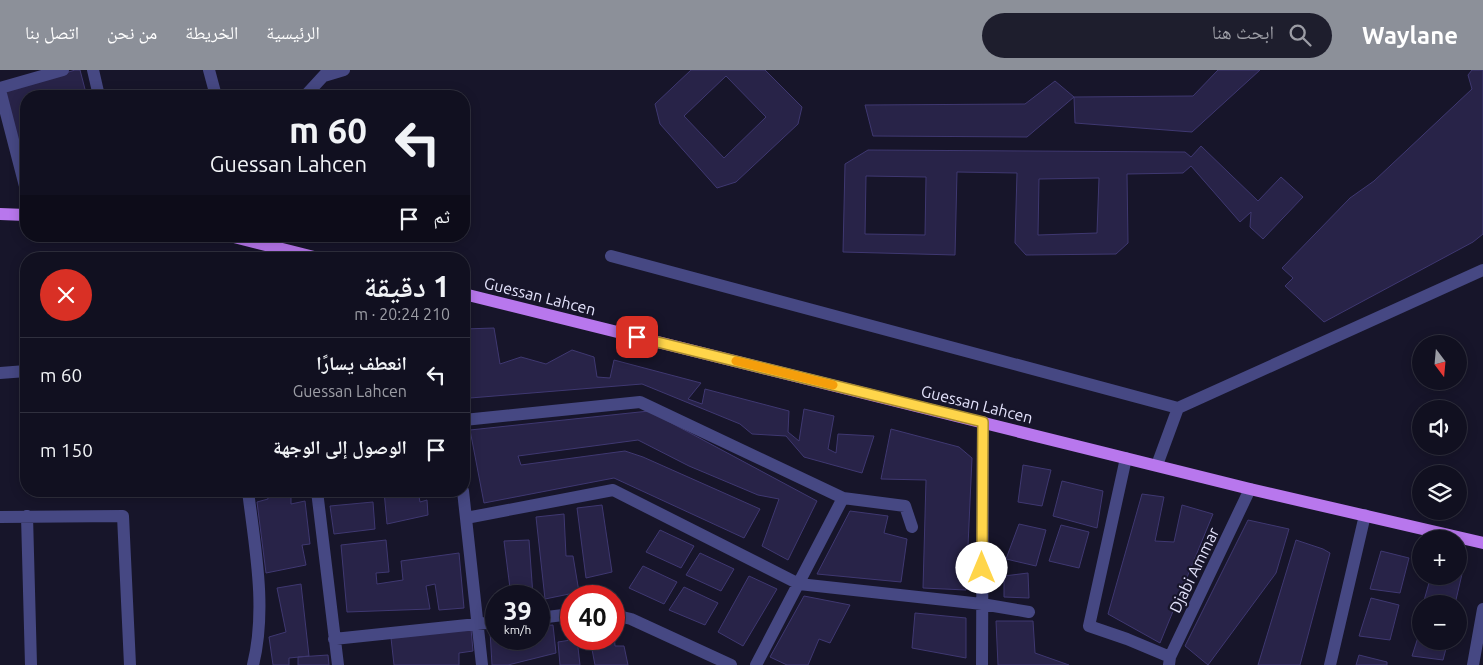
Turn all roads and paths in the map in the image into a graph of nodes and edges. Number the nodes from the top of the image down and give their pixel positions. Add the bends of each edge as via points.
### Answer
1 (63, 70) edge
2 (92, 70) edge
3 (209, 70) edge
4 (344, 70) edge
5 (327, 73) edge
6 (0, 89) edge
7 (97, 90) edge
8 (214, 90) edge
9 (311, 90) edge
10 (20, 167) edge
11 (0, 214) edge
12 (20, 215) edge
13 (254, 242) edge
14 (294, 252) edge
15 (611, 256) dead end
16 (1483, 270) edge
17 (470, 295) edge
18 (20, 372) edge
19 (0, 373) edge
20 (1178, 408) junction
21 (470, 419) edge
22 (983, 422) junction
23 (1126, 458) junction
24 (1157, 465) junction
25 (1250, 489) junction
26 (249, 497) edge
27 (318, 497) edge
28 (464, 497) edge
29 (843, 498) junction
30 (1365, 515) junction
31 (28, 516) junction
32 (0, 517) edge
33 (466, 518) junction
34 (912, 527) dead end
35 (1483, 543) edge
36 (799, 584) junction
37 (982, 604) junction
38 (1483, 609) edge
39 (1029, 612) dead end
40 (625, 618) edge
41 (485, 624) edge
42 (478, 625) junction
43 (334, 639) junction
44 (1170, 661) edge
45 (31, 665) edge
46 (130, 665) edge
47 (253, 665) edge
48 (338, 665) edge
49 (482, 665) edge
50 (731, 665) edge
51 (756, 665) edge
52 (982, 665) edge
53 (1330, 665) edge
54 (1473, 665) edge

1 - 6 street
2 - 7 street
3 - 8 street
4 - 5 street
5 - 9 street
6 - 10 street
11 - 12 main road
13 - 14 main road
15 - 20 street
16 - 20 street
17 - 22 main road, Guessan Lahcen
18 - 19 street
20 - 24 street
21 - 29 street via 640,402
22 - 23 main road, Guessan Lahcen
22 - 37 street
23 - 24 main road, Guessan Lahcen
23 - 44 street via 1089,626 1127,639
24 - 25 main road, Guessan Lahcen
25 - 30 main road, Guessan Lahcen
25 - 44 street, Djabi Ammar
26 - 47 street via 259,578
27 - 43 street
28 - 33 street
29 - 34 street via 905,506
29 - 36 street
30 - 35 main road, Guessan Lahcen
30 - 53 street
31 - 32 street
31 - 45 street
31 - 46 street via 123,516
33 - 36 street via 614,490
33 - 42 street
36 - 37 street
36 - 51 street
37 - 39 street
37 - 52 street
38 - 54 street
40 - 50 street
41 - 42 street
42 - 43 street
42 - 49 street
43 - 48 street

